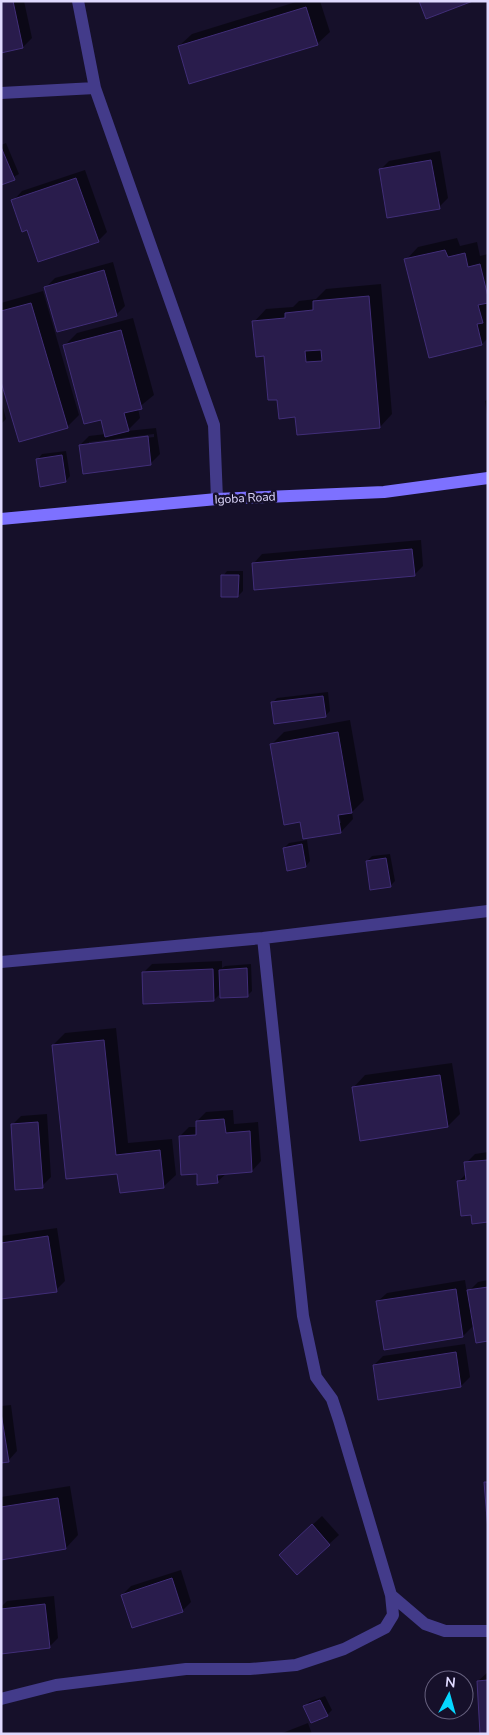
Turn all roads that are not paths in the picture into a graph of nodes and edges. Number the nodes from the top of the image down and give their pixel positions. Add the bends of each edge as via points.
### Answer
1 (78, 1) edge
2 (95, 88) junction
3 (1, 93) edge
4 (488, 478) edge
5 (217, 499) junction
6 (1, 520) edge
7 (488, 912) edge
8 (263, 938) junction
9 (1, 962) edge
10 (392, 1595) junction
11 (488, 1631) edge
12 (1, 1699) edge

1 - 2 street
2 - 3 street
2 - 5 street via 214,425
4 - 5 street, Igoba Road via 384,492
5 - 6 street, Igoba Road
7 - 8 street
8 - 9 street
8 - 10 street via 303,1316 316,1377 332,1399
10 - 11 street via 425,1624 438,1629
10 - 12 street via 393,1615 385,1628 344,1649 296,1665 250,1670 186,1669 56,1685

